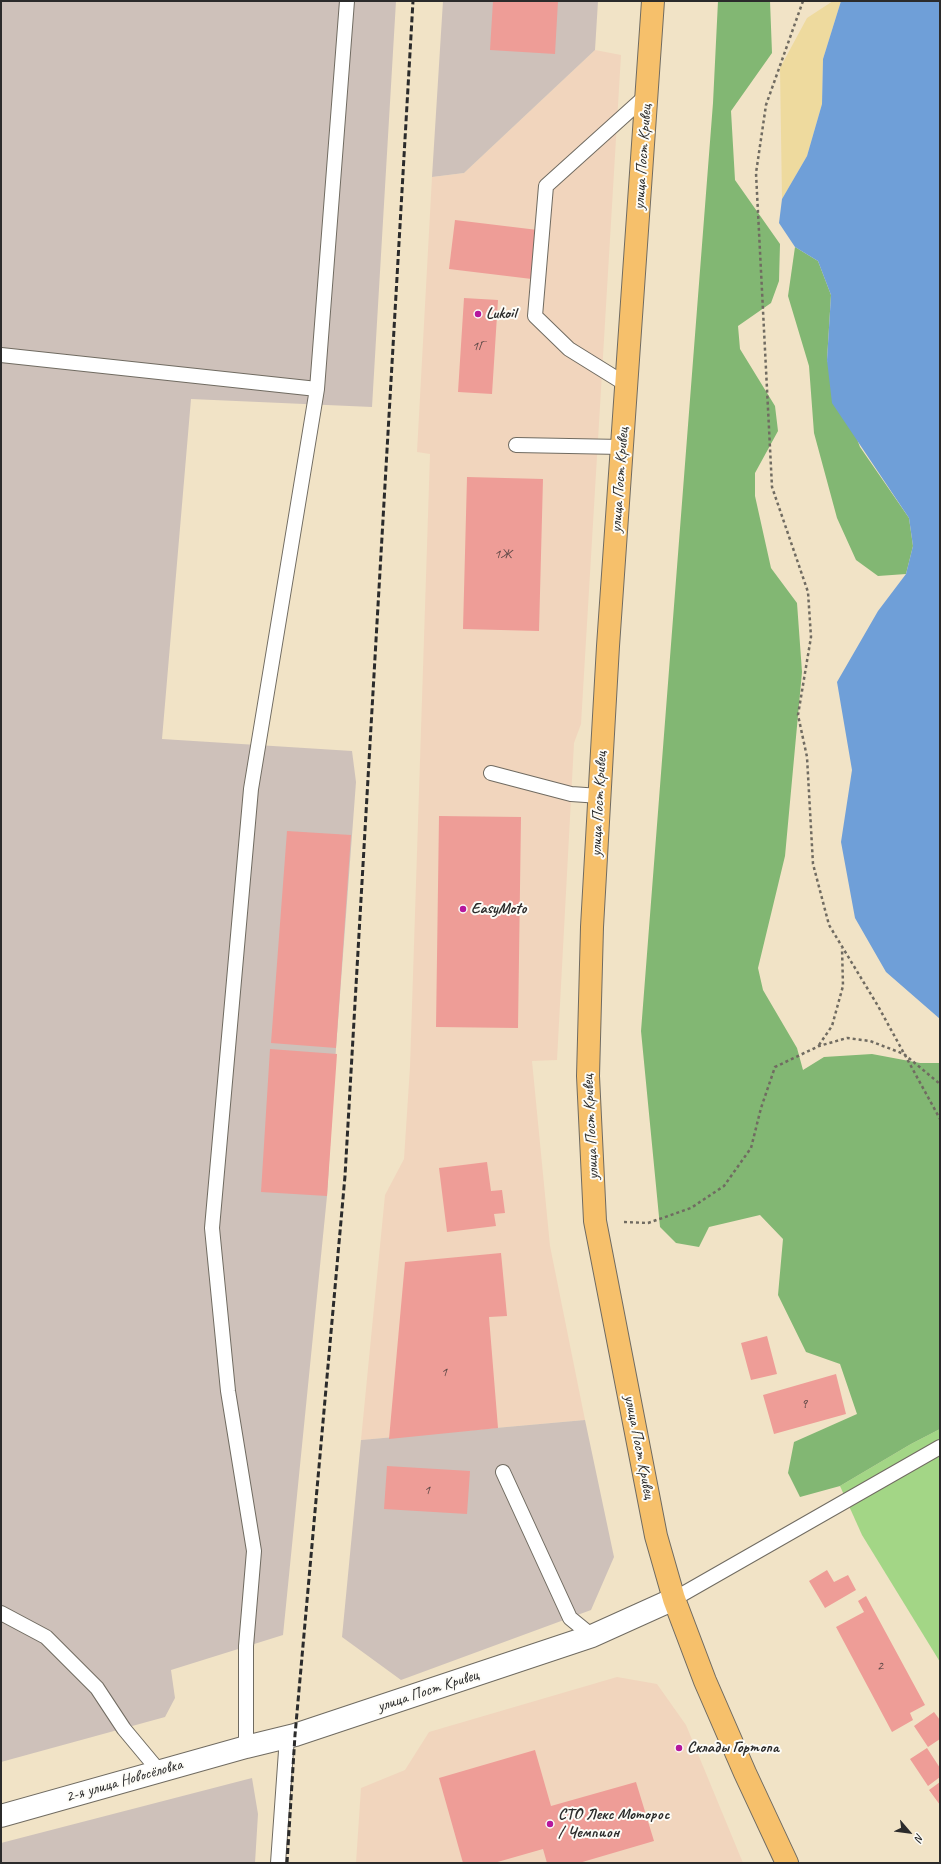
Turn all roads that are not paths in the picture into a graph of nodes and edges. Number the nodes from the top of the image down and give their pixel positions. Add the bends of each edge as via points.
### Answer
1 (346, 1) edge
2 (653, 1) edge
3 (647, 94) junction
4 (1, 355) edge
5 (627, 385) junction
6 (317, 389) junction
7 (516, 445) dead end
8 (622, 447) junction
9 (492, 773) dead end
10 (600, 796) junction
11 (940, 1447) edge
12 (503, 1472) dead end
13 (674, 1599) junction
14 (1, 1613) edge
15 (592, 1636) junction
16 (287, 1737) junction
17 (246, 1747) junction
18 (159, 1771) junction
19 (1, 1816) edge
20 (278, 1863) edge
21 (787, 1863) edge

1 - 6 lane
2 - 3 main road, улица Пост Кривец
3 - 5 main road, улица Пост Кривец
3 - 5 lane via 546,186 535,316 569,349
4 - 6 lane
5 - 8 main road, улица Пост Кривец
6 - 17 lane via 251,789 212,1228 228,1391 254,1551 246,1646
7 - 8 lane
8 - 10 main road, улица Пост Кривец
9 - 10 lane via 571,794
10 - 13 main road, улица Пост Кривец via 592,927 588,1076 596,1221 656,1536
11 - 13 lane
12 - 15 lane via 570,1618
13 - 15 street, улица Пост Кривец
13 - 21 main road, улица Пост Кривец via 708,1688
14 - 18 lane via 46,1637 97,1688 124,1729
15 - 16 street, улица Пост Кривец
16 - 17 street, улица Пост Кривец
16 - 20 lane
17 - 18 street, 2-я улица Новосёловка
18 - 19 street, 2-я улица Новосёловка

